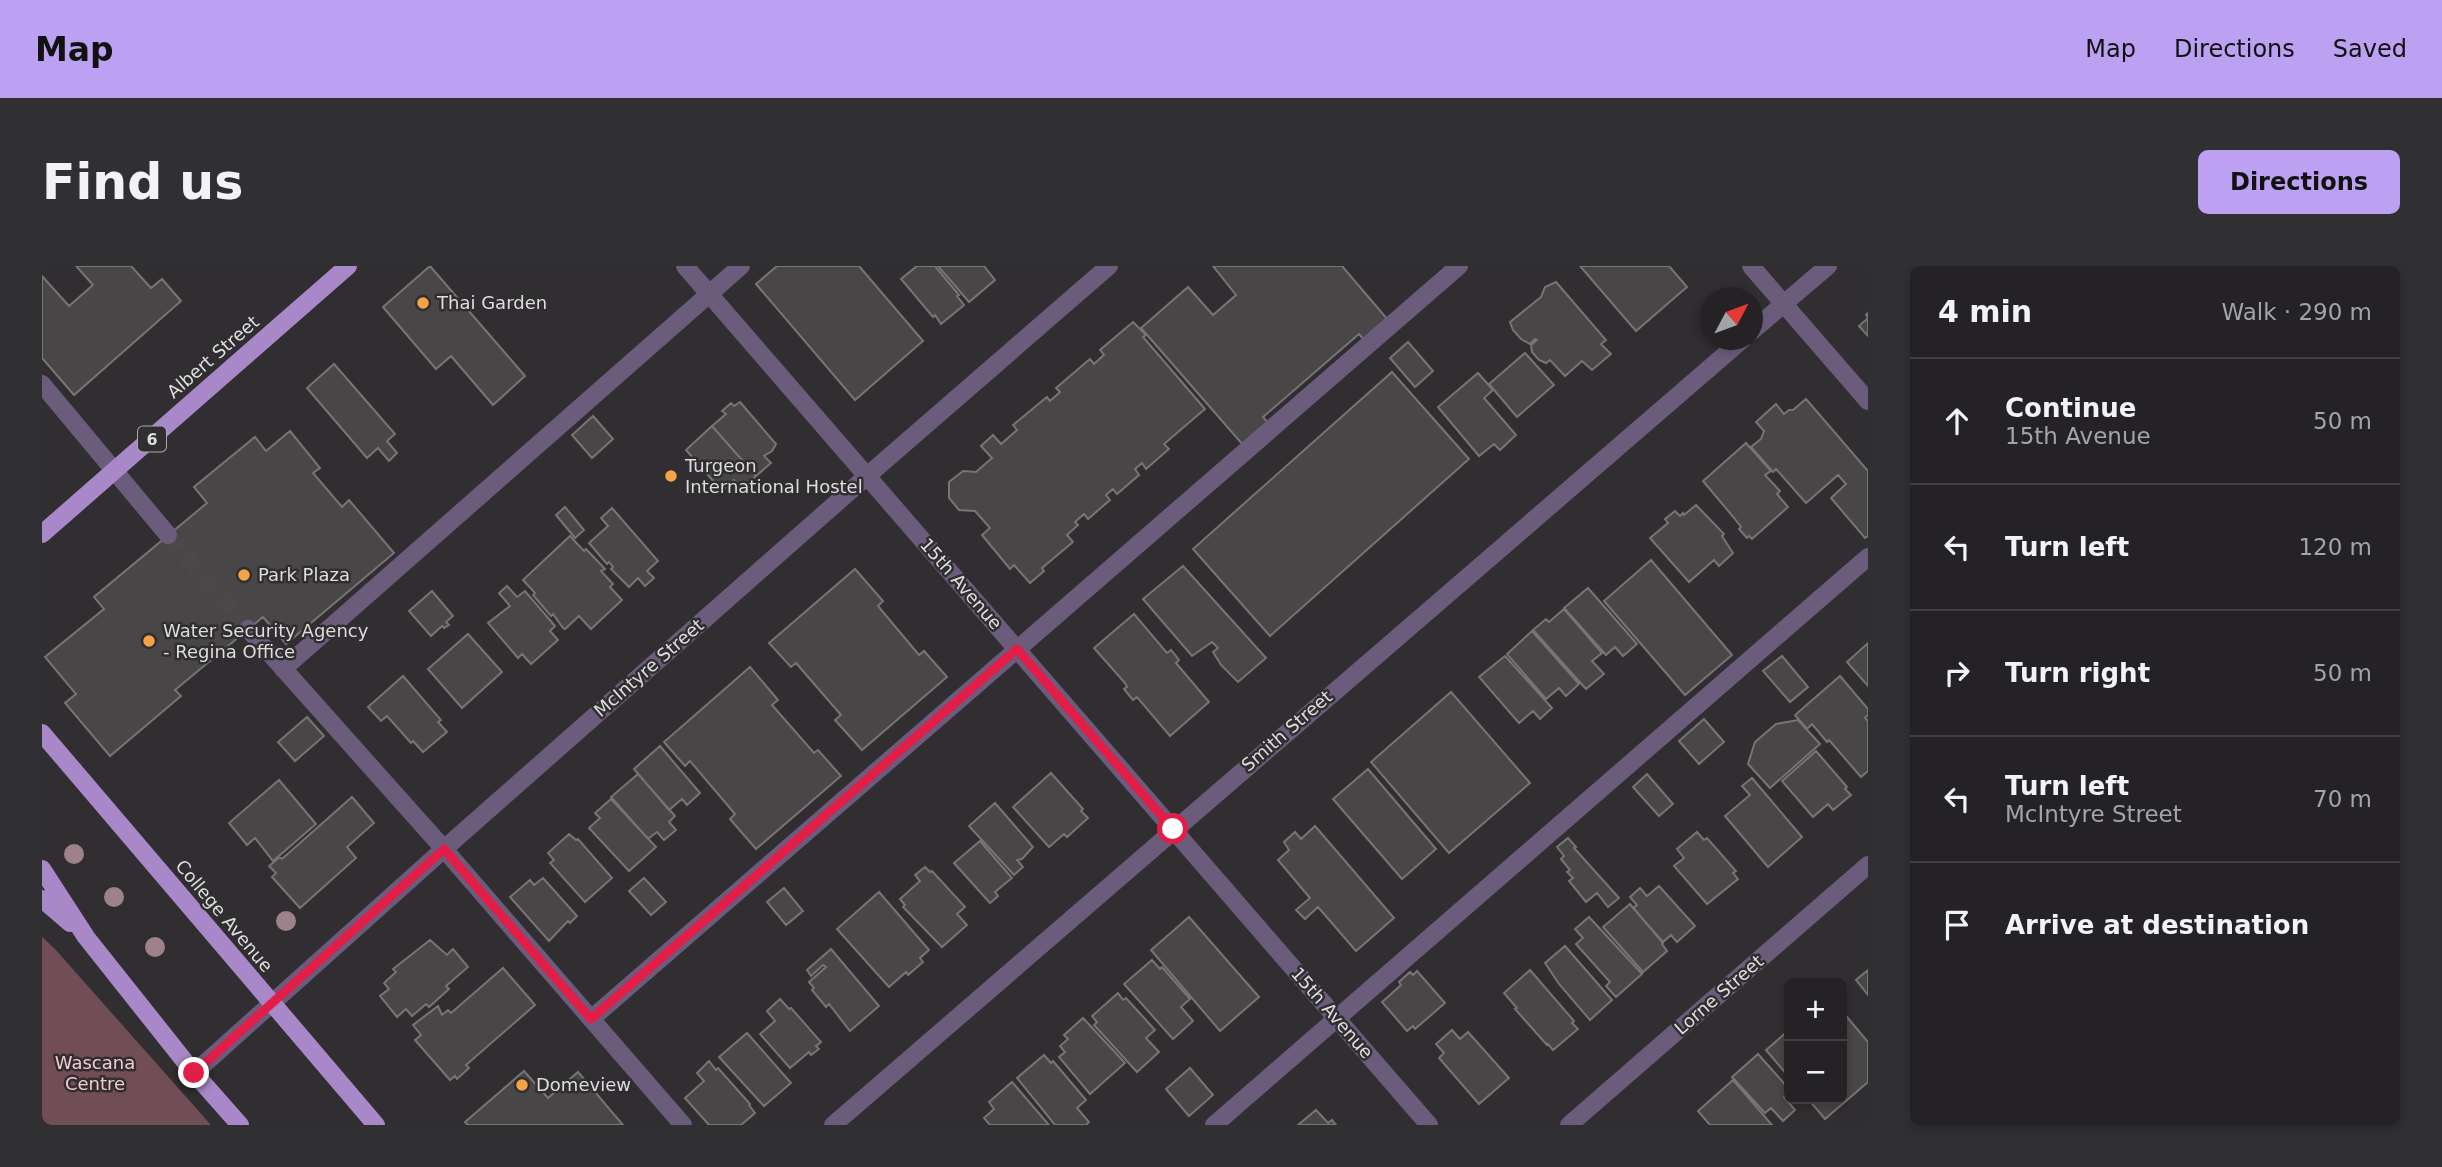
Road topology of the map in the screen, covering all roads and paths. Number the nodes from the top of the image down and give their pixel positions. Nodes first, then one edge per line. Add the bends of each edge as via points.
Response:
1 (348, 266) edge
2 (685, 266) edge
3 (741, 266) edge
4 (1108, 266) edge
5 (1459, 266) edge
6 (1751, 266) edge
7 (1828, 266) edge
8 (710, 293) junction
9 (1784, 304) junction
10 (1763, 322) edge
11 (1730, 350) edge
12 (42, 384) edge
13 (1868, 401) edge
14 (115, 471) junction
15 (867, 476) junction
16 (42, 534) edge
17 (169, 535) tunnel mouth
18 (1868, 557) edge
19 (248, 629) tunnel mouth
20 (1017, 649) junction
21 (283, 668) junction
22 (42, 733) edge
23 (1173, 829) junction
24 (444, 849) junction
25 (1868, 865) edge
26 (42, 869) edge
27 (42, 899) edge
28 (86, 937) junction
29 (272, 1004) junction
30 (1337, 1018) junction
31 (591, 1019) junction
32 (194, 1073) junction
33 (240, 1125) edge
34 (376, 1125) edge
35 (683, 1125) edge
36 (833, 1125) edge
37 (1214, 1125) edge
38 (1429, 1125) edge
39 (1570, 1125) edge

1 - 14 main road, Albert Street / 6
2 - 8 street, 15th Avenue
3 - 8 street
4 - 15 street, McIntyre Street
5 - 20 street
6 - 9 street
7 - 9 street
8 - 15 street, 15th Avenue
8 - 21 street
9 - 10 street
9 - 13 street
11 - 23 street, Smith Street
12 - 14 street
14 - 16 main road, Albert Street / 6
14 - 17 street
15 - 20 street, 15th Avenue
15 - 24 street, McIntyre Street
18 - 30 street
19 - 21 street
20 - 23 street, 15th Avenue
20 - 31 street
21 - 24 street
22 - 29 main road, College Avenue
23 - 30 street, 15th Avenue
23 - 36 street, Smith Street
24 - 29 street, McIntyre Street
24 - 31 street
25 - 39 street, Lorne Street
26 - 28 main road
27 - 28 main road
28 - 32 main road
29 - 32 street, McIntyre Street
29 - 34 main road, College Avenue
30 - 37 street
30 - 38 street, 15th Avenue
31 - 35 street
32 - 33 main road

